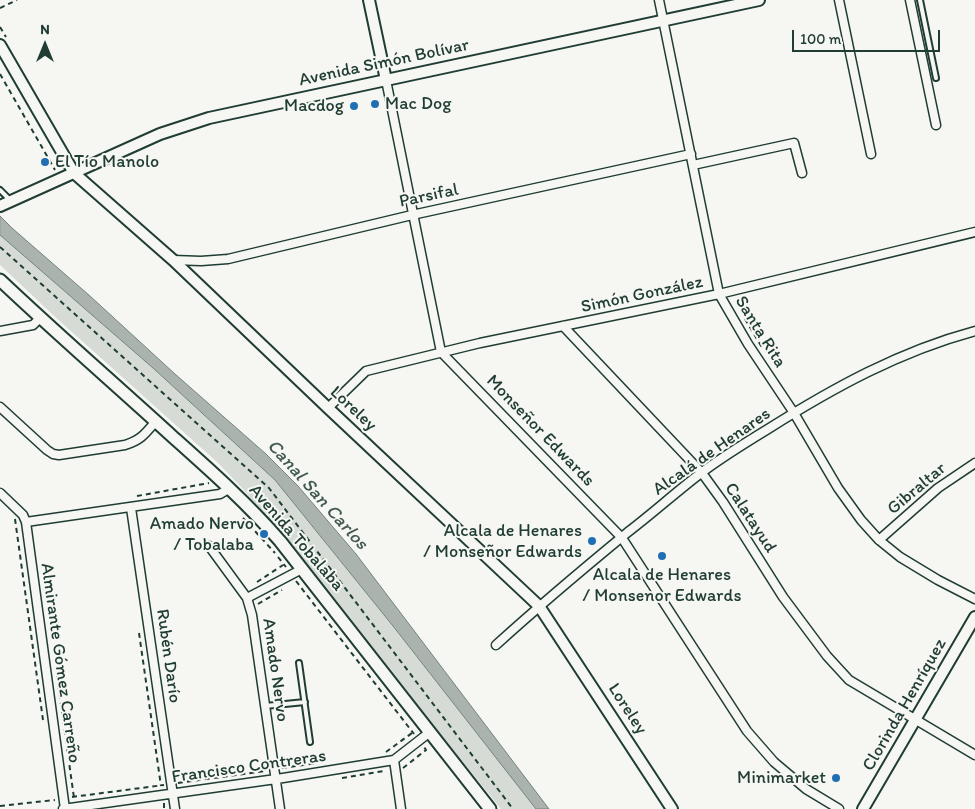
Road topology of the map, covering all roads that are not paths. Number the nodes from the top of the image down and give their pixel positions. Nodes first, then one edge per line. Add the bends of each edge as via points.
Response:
1 (369, 0) edge
2 (660, 0) edge
3 (759, 0) edge
4 (839, 0) edge
5 (910, 0) edge
6 (920, 0) edge
7 (664, 20) junction
8 (0, 45) edge
9 (936, 78) dead end
10 (386, 80) junction
11 (936, 125) dead end
12 (691, 154) junction
13 (871, 154) dead end
14 (693, 165) junction
15 (74, 173) junction
16 (802, 174) dead end
17 (0, 190) edge
18 (5, 204) edge
19 (412, 215) junction
20 (975, 232) edge
21 (173, 260) junction
22 (0, 280) edge
23 (719, 294) junction
24 (40, 318) junction
25 (563, 326) junction
26 (0, 331) edge
27 (975, 332) edge
28 (441, 352) junction
29 (0, 407) edge
30 (328, 408) junction
31 (794, 413) junction
32 (156, 421) junction
33 (975, 463) edge
34 (702, 472) junction
35 (230, 488) junction
36 (0, 493) edge
37 (131, 508) junction
38 (26, 522) junction
39 (622, 538) junction
40 (879, 540) junction
41 (209, 546) dead end
42 (302, 569) junction
43 (247, 598) junction
44 (975, 599) edge
45 (539, 606) junction
46 (975, 617) edge
47 (496, 645) dead end
48 (299, 663) dead end
49 (305, 702) junction
50 (264, 706) junction
51 (915, 719) junction
52 (430, 732) junction
53 (310, 742) dead end
54 (975, 755) edge
55 (394, 760) junction
56 (275, 780) junction
57 (172, 793) junction
58 (65, 809) edge
59 (174, 809) edge
60 (280, 809) edge
61 (401, 809) edge
62 (490, 809) edge
63 (672, 809) edge
64 (839, 809) edge
65 (863, 809) edge

1 - 10 street
2 - 7 street, Santa Rita
3 - 7 street, Avenida Simón Bolívar
4 - 13 street
5 - 11 street
6 - 9 lane
7 - 10 street, Avenida Simón Bolívar
7 - 12 street, Santa Rita
8 - 15 street, Loreley
10 - 15 street, Avenida Simón Bolívar via 209,118 160,134
10 - 19 street
12 - 14 street, Santa Rita
12 - 19 street, Parsifal
14 - 16 street via 794,143
14 - 23 street, Santa Rita
15 - 18 street, Avenida Simón Bolívar
15 - 21 street, Loreley
17 - 18 lane
19 - 21 street, Parsifal via 228,259
19 - 28 street
20 - 23 street, Simón González
21 - 30 street, Loreley
22 - 24 main road, Avenida Tobalaba
23 - 25 street, Simón González
23 - 31 street, Santa Rita
24 - 26 street via 33,325
24 - 32 main road, Avenida Tobalaba
25 - 28 street, Simón González
25 - 34 street, Calatayud
27 - 31 street, Alcalá de Henares via 883,364
28 - 30 street, Simón González via 366,371
28 - 39 street, Monseñor Edwards
29 - 32 street via 47,450 59,455 135,442
30 - 45 street, Loreley
31 - 34 street, Alcalá de Henares
31 - 40 street, Santa Rita via 843,496
32 - 35 main road, Avenida Tobalaba
33 - 40 street, Gibraltar via 938,488
34 - 39 street, Alcalá de Henares
34 - 51 street, Calatayud via 827,656 849,680
35 - 37 street via 220,494
35 - 42 main road, Avenida Tobalaba
36 - 38 street
37 - 38 street
37 - 57 street, Rubén Darío
38 - 58 street, Almirante Gómez Carreño
39 - 45 street, Alcalá de Henares
39 - 64 street, Monseñor Edwards via 747,732 774,762 806,789
40 - 44 street, Santa Rita via 919,569
41 - 43 street
42 - 43 street, Amado Nervo
42 - 52 main road, Avenida Tobalaba
43 - 50 street, Amado Nervo
45 - 47 street, Alcalá de Henares
45 - 63 street, Loreley
46 - 51 street, Clorinda Henríquez
48 - 49 lane
49 - 50 lane
49 - 53 lane
50 - 56 street, Amado Nervo
51 - 54 street, Calatayud
51 - 65 street, Clorinda Henríquez
52 - 55 street, Francisco Contreras
52 - 62 main road, Avenida Tobalaba
55 - 56 street, Francisco Contreras
55 - 61 street
56 - 57 street, Francisco Contreras
56 - 60 street, Amado Nervo
57 - 58 street, Francisco Contreras
57 - 59 street, Rubén Darío

